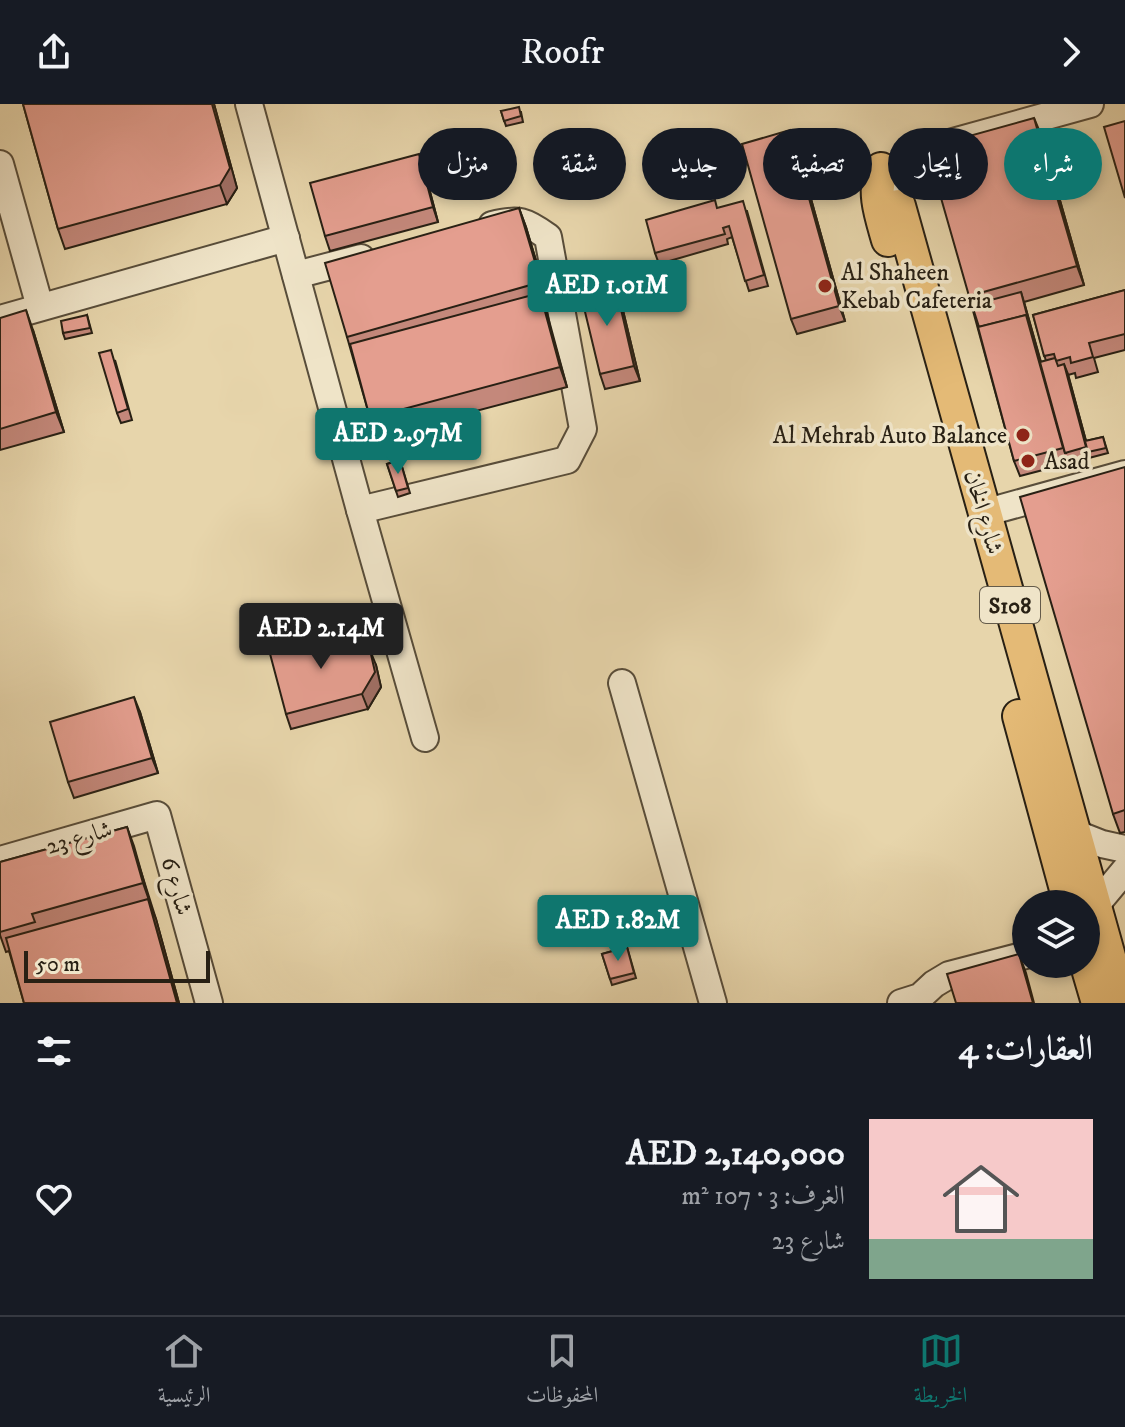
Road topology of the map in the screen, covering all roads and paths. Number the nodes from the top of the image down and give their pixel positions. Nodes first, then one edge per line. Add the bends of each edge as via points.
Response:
1 (249, 104) edge
2 (1042, 104) edge
3 (1090, 104) edge
4 (0, 164) edge
5 (881, 169) joint
6 (899, 206) joint
7 (474, 229) edge
8 (286, 238) junction
9 (385, 252) edge
10 (296, 275) junction
11 (40, 307) junction
12 (0, 319) edge
13 (1125, 474) edge
14 (360, 510) junction
15 (984, 513) junction
16 (622, 683) dead end
17 (425, 738) dead end
18 (157, 815) joint
19 (1074, 833) junction
20 (1125, 849) edge
21 (0, 860) edge
22 (1125, 870) edge
23 (1079, 890) edge
24 (1081, 890) edge
25 (1100, 891) edge
26 (1100, 948) edge
27 (1012, 959) edge
28 (1091, 978) edge
29 (209, 1003) edge
30 (713, 1003) edge
31 (901, 1003) edge
32 (1098, 1003) edge
33 (1122, 1003) edge

1 - 8 street
2 - 5 street via 907,144
3 - 6 street via 924,150 902,174
4 - 11 street
5 - 23 main road, شارع الخان / S108 via 878,205
6 - 15 main road, شارع الخان / S108
7 - 14 street via 528,222 548,237 583,429 567,460
8 - 10 street
8 - 11 street
9 - 10 street
10 - 14 street
11 - 12 street
13 - 15 street
14 - 17 street
15 - 19 main road, شارع الخان / S108
16 - 30 street
18 - 21 street, شارع 23
18 - 29 street, شارع 6
19 - 20 street
19 - 24 main road, شارع الخان / S108
22 - 25 street
26 - 33 main road, شارع الخان / S108
27 - 31 street via 949,975 920,997
28 - 32 main road

